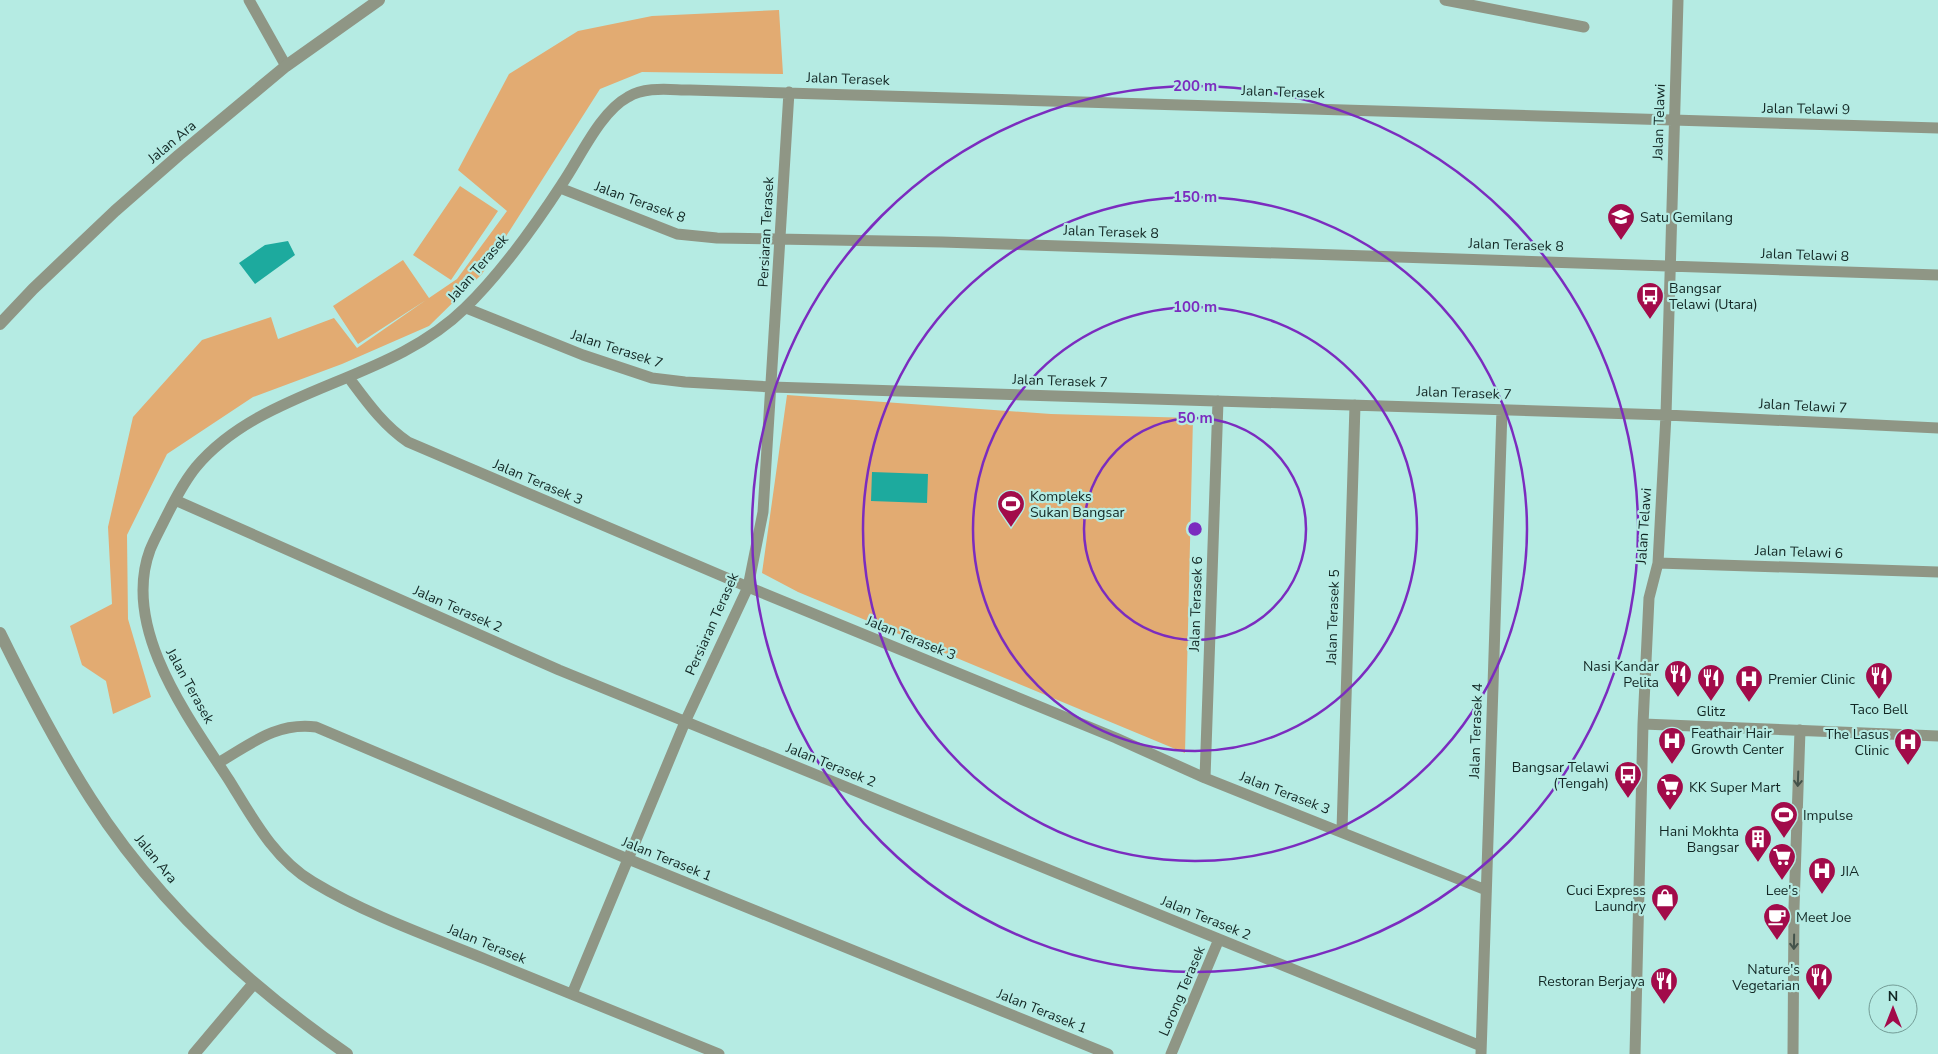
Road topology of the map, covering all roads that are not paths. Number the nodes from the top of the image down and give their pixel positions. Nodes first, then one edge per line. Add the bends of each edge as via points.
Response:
1 (248, 0) edge
2 (379, 0) edge
3 (1445, 0) edge
4 (1678, 0) edge
5 (1584, 27) dead end
6 (286, 66) junction
7 (789, 92) junction
8 (1674, 121) junction
9 (1938, 128) edge
10 (560, 188) junction
11 (780, 239) junction
12 (1670, 266) junction
13 (1938, 275) edge
14 (466, 308) junction
15 (0, 324) edge
16 (349, 378) junction
17 (771, 387) junction
18 (1218, 401) junction
19 (1355, 405) junction
20 (1502, 410) junction
21 (1666, 415) junction
22 (1938, 428) edge
23 (175, 500) junction
24 (1658, 563) junction
25 (1938, 572) edge
26 (748, 587) junction
27 (0, 633) edge
28 (685, 722) junction
29 (1643, 724) junction
30 (1800, 730) junction
31 (1938, 736) edge
32 (218, 763) junction
33 (1205, 778) junction
34 (1342, 830) junction
35 (628, 859) junction
36 (1486, 890) junction
37 (1219, 939) junction
38 (254, 983) junction
39 (572, 994) junction
40 (1481, 1050) edge
41 (194, 1054) edge
42 (348, 1054) edge
43 (719, 1054) edge
44 (1108, 1054) edge
45 (1172, 1054) edge
46 (1635, 1054) edge
47 (1793, 1054) edge

1 - 6 street
2 - 6 street, Jalan Ara
3 - 5 street
4 - 8 street, Jalan Telawi
6 - 15 street, Jalan Ara via 115,211
7 - 8 street, Jalan Terasek
7 - 10 street, Jalan Terasek via 648,90 628,96 607,115
7 - 11 street, Persiaran Terasek
8 - 9 street, Jalan Telawi 9
8 - 12 street, Jalan Telawi
10 - 11 street, Jalan Terasek 8 via 676,234
10 - 14 street, Jalan Terasek via 516,249
11 - 12 street, Jalan Terasek 8
11 - 17 street, Persiaran Terasek
12 - 13 street, Jalan Telawi 8
12 - 21 street, Jalan Telawi
14 - 16 street, Jalan Terasek via 434,335
14 - 17 street, Jalan Terasek 7 via 583,356 652,378
16 - 23 street, Jalan Terasek via 250,421 225,439 196,468
16 - 26 street, Jalan Terasek 3 via 381,420 408,442
17 - 18 street, Jalan Terasek 7
17 - 26 street, Persiaran Terasek via 764,512
18 - 19 street, Jalan Terasek 7
18 - 33 street, Jalan Terasek 6
19 - 20 street, Jalan Terasek 7
19 - 34 street, Jalan Terasek 5
20 - 21 street, Jalan Terasek 7
20 - 36 street, Jalan Terasek 4
21 - 22 street, Jalan Telawi 7
21 - 24 street, Jalan Telawi
23 - 28 street, Jalan Terasek 2 via 559,670
23 - 32 street, Jalan Terasek via 149,552 144,581 150,644 163,673
24 - 25 street, Jalan Telawi 6
24 - 29 street, Jalan Telawi via 1650,598
26 - 28 street, Persiaran Terasek
26 - 33 street, Jalan Terasek 3 via 1116,738
27 - 38 street, Jalan Ara via 42,716 92,801 138,864 203,936
28 - 35 street, Persiaran Terasek
28 - 37 street, Jalan Terasek 2
29 - 30 street
29 - 46 street, Jalan Telawi
30 - 31 street
30 -> 47 street
32 - 35 street, Jalan Terasek 1 via 279,728 316,727
32 - 39 street, Jalan Terasek via 283,859 310,881 428,936
33 - 34 street, Jalan Terasek 3
34 - 36 street, Jalan Terasek 3
35 - 39 street, Persiaran Terasek
35 - 44 street, Jalan Terasek 1
36 - 40 street, Jalan Terasek 4
37 - 40 street, Jalan Terasek 2
37 - 45 street, Lorong Terasek
38 - 41 street
38 - 42 street, Jalan Ara
39 - 43 street, Jalan Terasek

